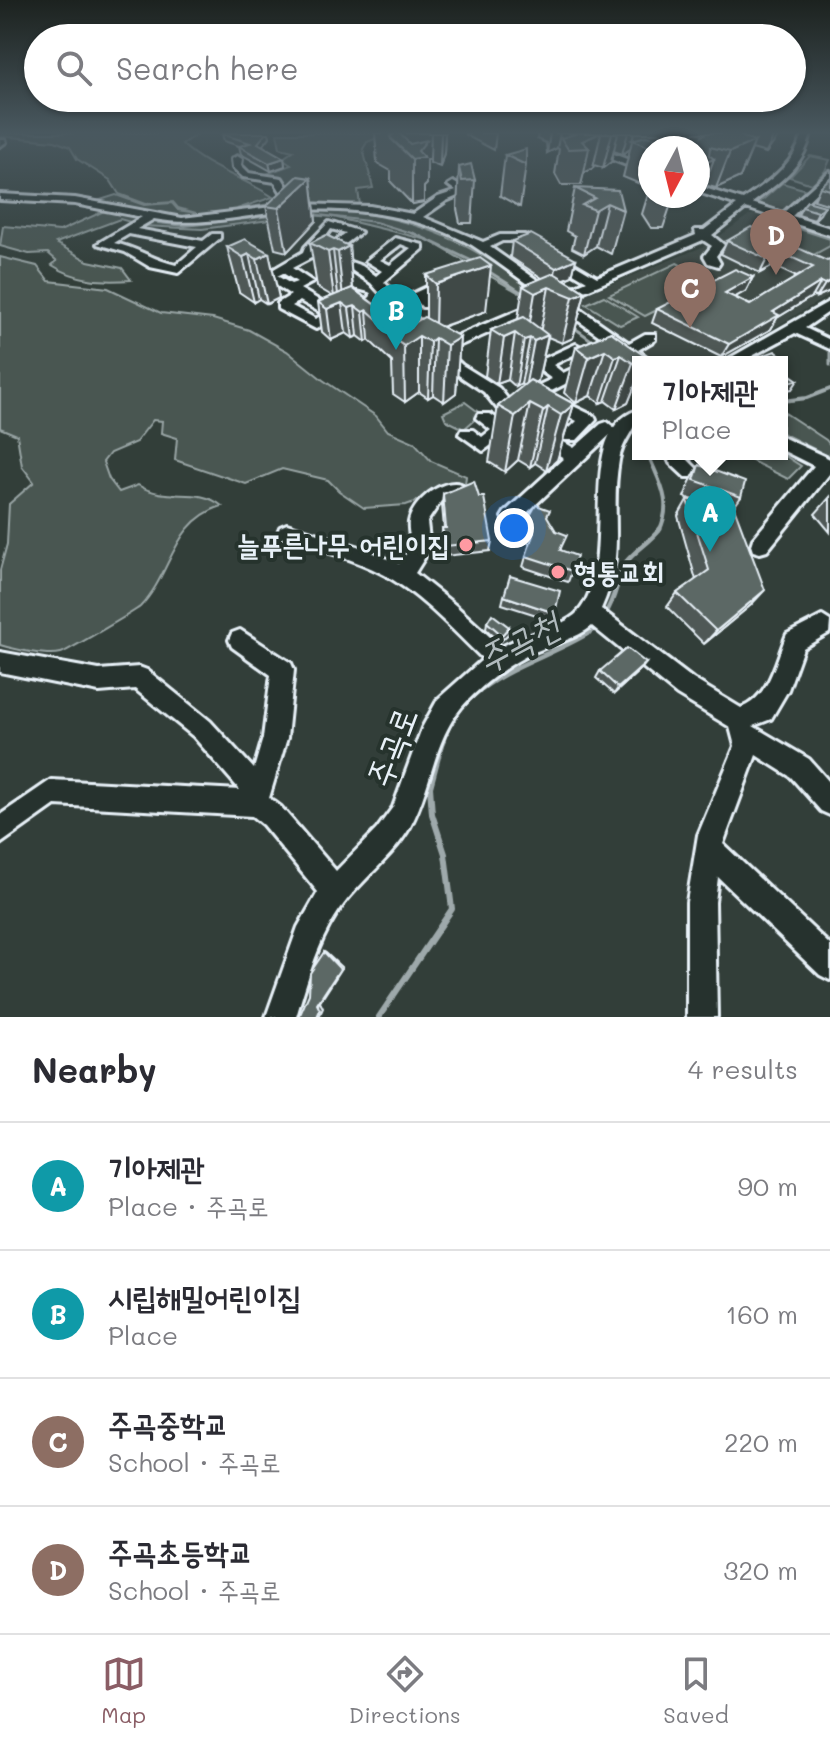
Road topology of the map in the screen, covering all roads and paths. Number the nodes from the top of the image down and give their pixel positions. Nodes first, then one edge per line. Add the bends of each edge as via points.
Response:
1 (278, 180) edge
2 (767, 180) edge
3 (785, 180) edge
4 (825, 180) edge
5 (453, 185) dead end
6 (804, 185) dead end
7 (816, 189) junction
8 (830, 192) edge
9 (710, 193) edge
10 (0, 197) edge
11 (800, 202) junction
12 (742, 203) junction
13 (295, 207) junction
14 (815, 207) edge
15 (153, 215) junction
16 (785, 217) junction
17 (415, 218) junction
18 (127, 230) junction
19 (830, 232) edge
20 (702, 234) junction
21 (216, 236) dead end
22 (205, 245) junction
23 (481, 247) junction
24 (714, 263) dead end
25 (391, 270) dead end
26 (457, 278) edge
27 (594, 280) junction
28 (380, 283) junction
29 (295, 292) junction
30 (455, 293) edge
31 (555, 299) junction
32 (427, 304) junction
33 (830, 305) edge
34 (408, 312) junction
35 (332, 314) junction
36 (795, 328) junction
37 (650, 337) dead end
38 (826, 343) edge
39 (439, 349) junction
40 (628, 350) junction
41 (637, 356) edge
42 (741, 356) edge
43 (562, 379) junction
44 (484, 418) dead end
45 (508, 418) junction
46 (632, 421) edge
47 (607, 428) dead end
48 (467, 434) dead end
49 (788, 446) edge
50 (574, 456) junction
51 (680, 460) edge
52 (827, 466) edge
53 (691, 472) dead end
54 (455, 489) edge
55 (511, 517) dead end
56 (287, 532) dead end
57 (760, 545) dead end
58 (402, 576) junction
59 (590, 612) junction
60 (822, 626) dead end
61 (240, 640) dead end
62 (499, 660) junction
63 (0, 662) edge
64 (742, 727) junction
65 (257, 798) junction
66 (830, 802) edge
67 (0, 831) edge
68 (709, 849) junction
69 (336, 892) junction
70 (830, 965) edge
71 (281, 1017) edge
72 (702, 1017) edge

1 - 13 street
2 - 12 street
3 - 12 street
4 - 7 street
5 - 17 street via 464,191
6 - 7 street
7 - 8 street
7 - 11 street
9 - 12 street
10 - 15 street via 75,201
11 - 14 street
11 - 16 street
12 - 16 street
12 - 20 street
13 - 15 street via 203,220
13 - 17 street via 370,209
15 - 18 street
16 - 19 street
17 - 23 street
18 - 22 street
18 - 22 street via 103,244 178,269
20 - 24 street via 718,245 710,256
20 - 27 street
21 - 22 street
23 - 27 street via 521,237
23 - 31 street
25 - 28 street
26 - 32 street via 418,294
27 - 31 street via 556,293
28 - 29 street via 316,255 268,276
28 - 34 street
28 - 35 street
29 - 35 street
29 - 35 street via 283,306 316,325
30 - 32 street
31 - 39 street
31 - 40 street
32 - 34 street
33 - 36 street
34 - 39 street
36 - 38 street
36 - 42 street
37 - 40 street
39 - 45 street via 454,366 487,386
40 - 41 street
43 - 43 street via 601,366 576,348 542,365
43 - 45 street
44 - 45 street
45 - 48 street via 483,445
45 - 50 street
46 - 59 street via 617,436 611,456 608,557
47 - 50 street
49 - 52 street
50 - 55 street
51 - 53 street
52 - 57 street via 793,519
54 - 58 street via 435,496 418,521 421,549
56 - 58 street via 348,551
58 - 62 street
59 - 62 street, 주곡로 via 580,624
59 - 64 street
60 - 64 street via 795,641 763,711
61 - 65 street via 283,670 275,738
62 - 69 street, 주곡로 via 439,713 417,786 400,819 374,856
63 - 65 street via 99,681 139,678 202,729
64 - 66 street via 800,768
64 - 68 street via 747,746
65 - 67 street via 51,792
65 - 69 street
68 - 70 street
68 - 72 street via 701,902
69 - 71 street, 주곡로 via 308,935

